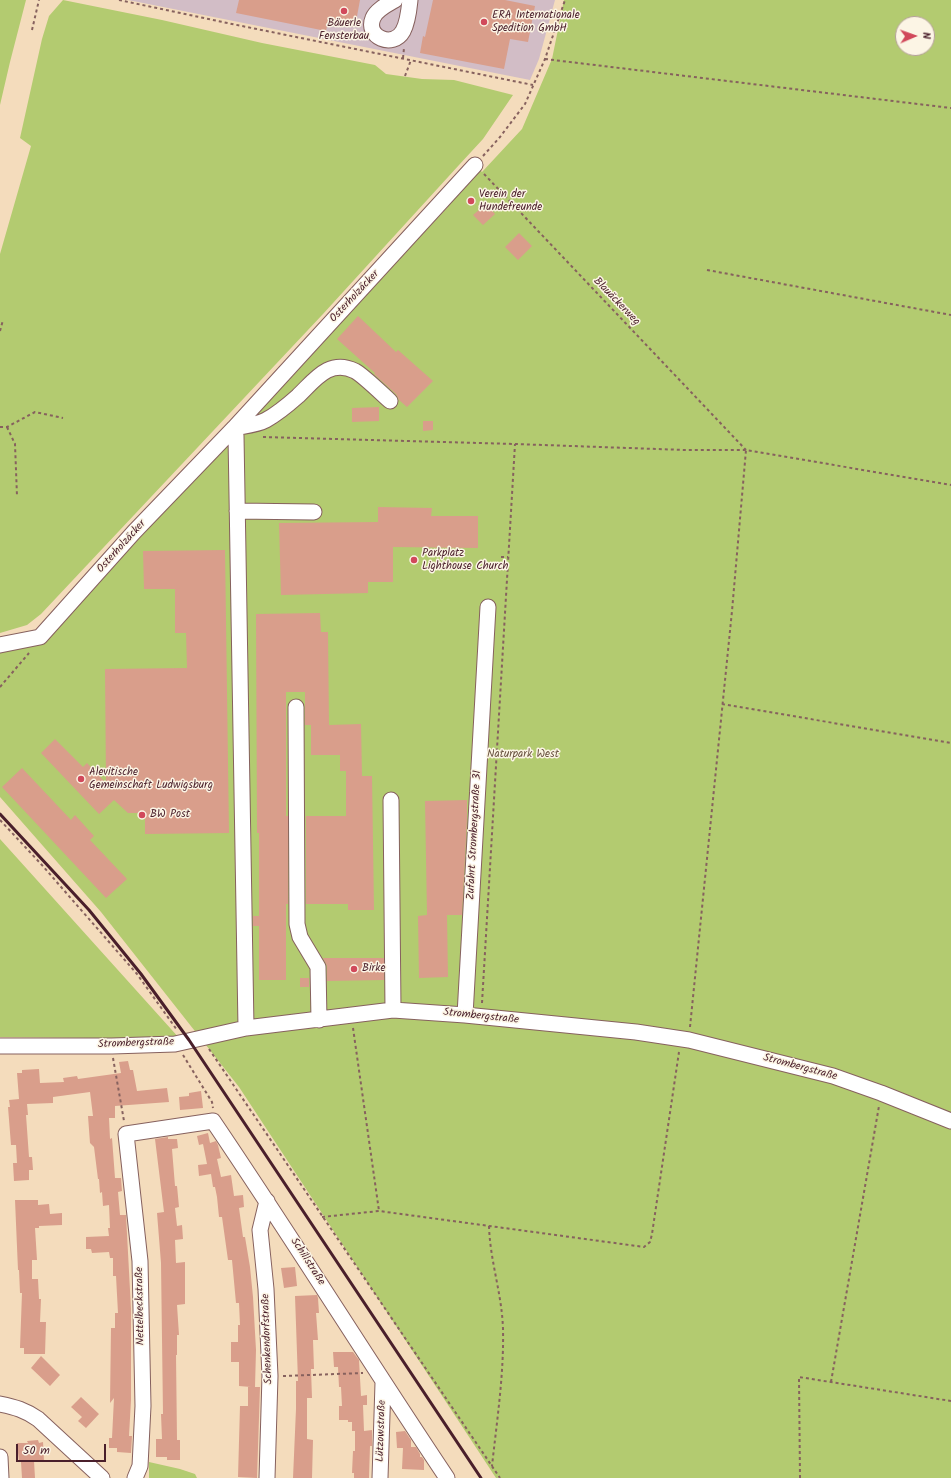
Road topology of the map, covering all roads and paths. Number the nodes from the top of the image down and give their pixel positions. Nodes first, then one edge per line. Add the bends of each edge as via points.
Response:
1 (39, 0) edge
2 (119, 0) edge
3 (395, 0) edge
4 (410, 0) edge
5 (565, 0) edge
6 (32, 30) dead end
7 (545, 59) junction
8 (411, 60) junction
9 (405, 76) dead end
10 (534, 85) junction
11 (951, 108) edge
12 (475, 165) junction
13 (707, 270) dead end
14 (951, 315) edge
15 (3, 320) dead end
16 (0, 331) edge
17 (390, 401) dead end
18 (63, 418) dead end
19 (0, 427) edge
20 (7, 427) junction
21 (234, 428) junction
22 (260, 436) dead end
23 (514, 444) junction
24 (746, 450) junction
25 (951, 485) edge
26 (17, 496) dead end
27 (237, 511) junction
28 (314, 512) dead end
29 (500, 557) dead end
30 (508, 557) junction
31 (488, 607) dead end
32 (40, 638) junction
33 (0, 646) edge
34 (0, 687) edge
35 (722, 704) junction
36 (296, 707) dead end
37 (951, 743) edge
38 (391, 800) dead end
39 (0, 820) edge
40 (393, 1010) junction
41 (465, 1014) junction
42 (352, 1016) junction
43 (482, 1016) junction
44 (319, 1020) junction
45 (246, 1028) junction
46 (202, 1038) junction
47 (686, 1039) junction
48 (180, 1043) junction
49 (0, 1046) edge
50 (112, 1046) junction
51 (881, 1093) junction
52 (213, 1121) junction
53 (951, 1121) edge
54 (126, 1134) junction
55 (267, 1201) junction
56 (379, 1211) junction
57 (322, 1217) junction
58 (489, 1226) junction
59 (270, 1376) junction
60 (380, 1378) junction
61 (831, 1382) junction
62 (951, 1401) edge
63 (0, 1404) edge
64 (0, 1457) edge
65 (492, 1466) junction
66 (1, 1478) edge
67 (102, 1478) edge
68 (135, 1478) edge
69 (267, 1478) edge
70 (380, 1478) edge
71 (448, 1478) edge
72 (500, 1478) edge
73 (800, 1478) edge

1 - 6 path
2 - 8 path
3 - 4 street via 373,17 373,31 377,37 391,40 403,32
5 - 7 path
7 - 10 path
7 - 11 path
8 - 9 path
8 - 10 path
10 - 12 path via 525,104 500,138
12 - 21 street, Osterholzäcker
12 - 24 path, Blauäckerweg
13 - 14 path
15 - 16 path
17 - 21 street via 355,371 343,368 330,369 318,375 297,397 266,420
18 - 20 path via 36,412
19 - 20 path
20 - 26 path via 15,444
21 - 27 street
21 - 32 street, Osterholzäcker via 134,532
22 - 23 path
23 - 24 path
23 - 30 path
24 - 25 path
24 - 35 path
27 - 28 street
27 - 45 street
29 - 30 path
30 - 43 path
31 - 41 street, Zufahrt Strombergstraße 31
32 - 33 street
32 - 34 path
35 - 37 path
35 - 47 path
36 - 44 street via 297,924 300,937 318,967
38 - 40 street
39 - 48 path via 42,864 137,974
40 - 41 street, Strombergstraße
40 - 42 street, Strombergstraße
41 - 43 street, Strombergstraße
42 - 44 street, Strombergstraße
42 - 56 path
43 - 47 street, Strombergstraße
44 - 45 street, Strombergstraße
45 - 46 street, Strombergstraße
46 - 48 street, Strombergstraße
46 - 57 path
47 - 51 street, Strombergstraße via 826,1074
47 - 58 path via 650,1242 644,1248
48 - 50 street, Strombergstraße
48 - 52 path via 212,1102
49 - 50 street, Strombergstraße
50 - 54 path
51 - 53 street, Strombergstraße
51 - 61 path
52 - 54 street
52 - 55 street, Schillstraße
54 - 68 street, Nettelbeckstraße via 140,1261 143,1406 140,1466
55 - 59 street, Schenkendorfstraße via 260,1230
55 - 60 street, Schillstraße
56 - 57 path
56 - 58 path
57 - 65 path
58 - 65 path via 503,1328 501,1385
59 - 60 path
59 - 69 street, Schenkendorfstraße
60 - 70 street, Lützowstraße
60 - 71 street, Schillstraße
61 - 62 path
61 - 73 path via 799,1377
63 - 67 street via 28,1412 38,1419
64 - 66 street
65 - 72 path

